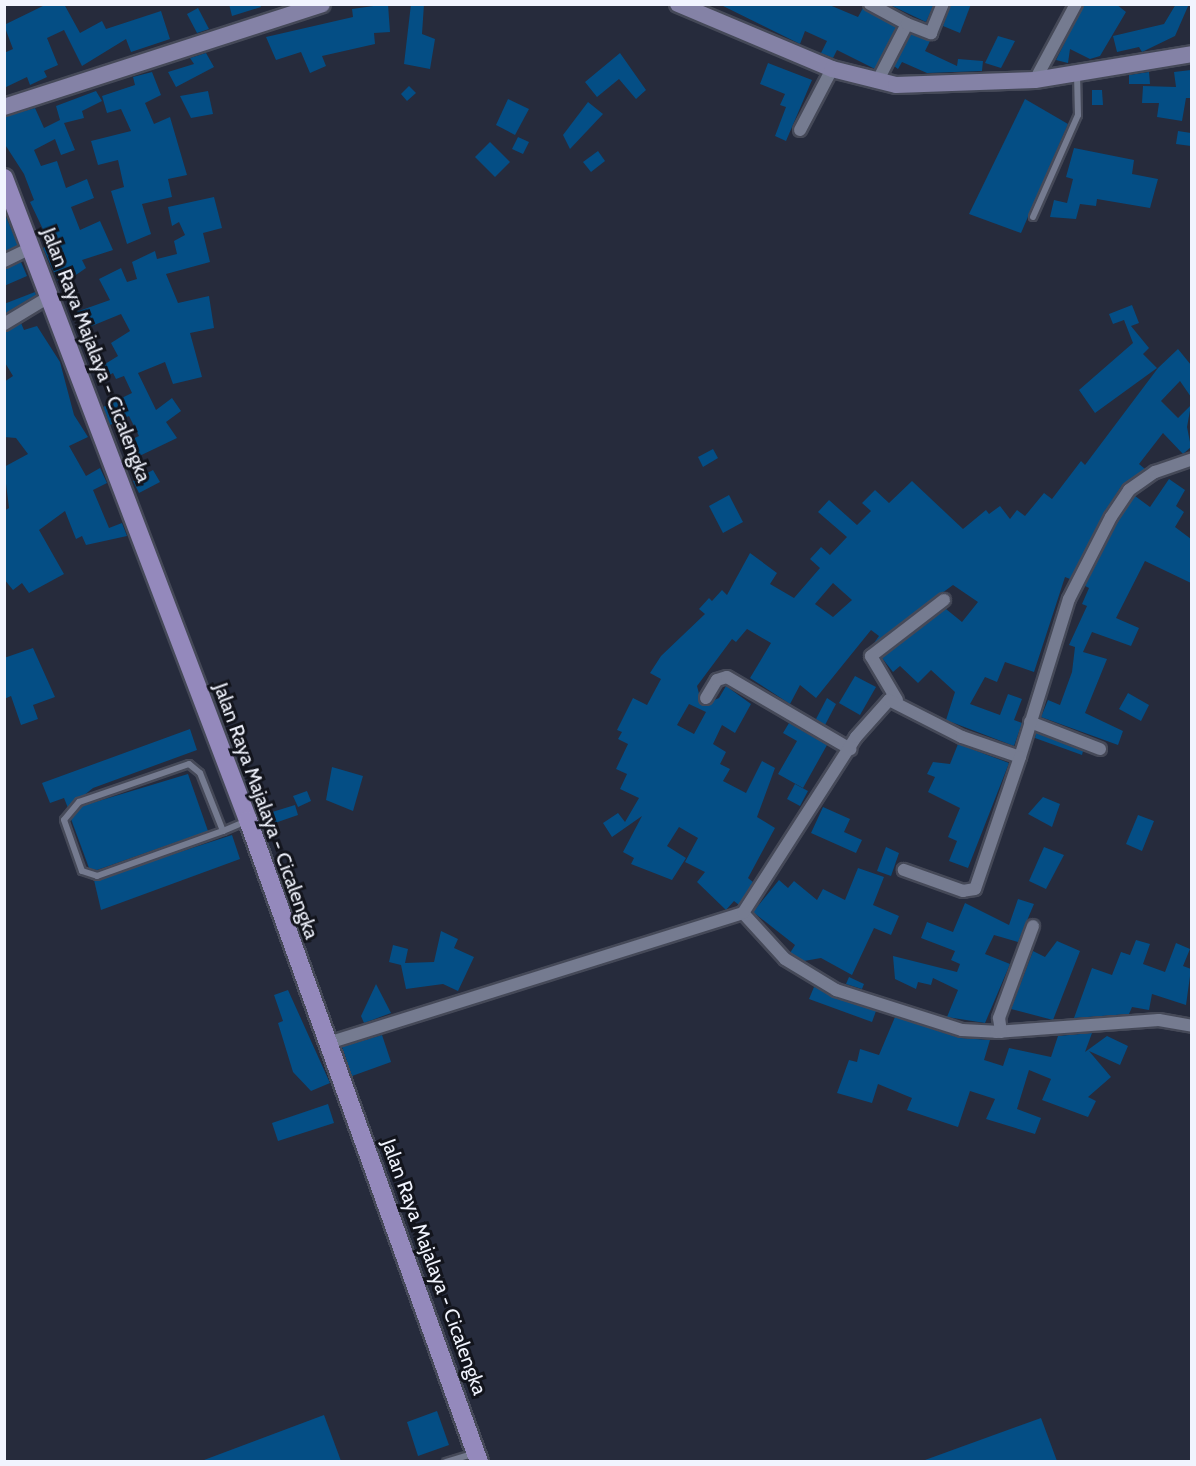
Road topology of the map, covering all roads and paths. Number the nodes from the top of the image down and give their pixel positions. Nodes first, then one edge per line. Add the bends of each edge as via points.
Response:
1 (322, 4) edge
2 (678, 4) edge
3 (870, 4) edge
4 (943, 4) edge
5 (1071, 6) edge
6 (907, 24) junction
7 (1191, 54) edge
8 (832, 69) junction
9 (1077, 75) junction
10 (1035, 80) junction
11 (877, 82) junction
12 (4, 107) edge
13 (801, 130) dead end
14 (4, 178) edge
15 (1033, 217) dead end
16 (31, 248) junction
17 (4, 261) edge
18 (49, 297) junction
19 (4, 324) edge
20 (1191, 459) edge
21 (944, 600) dead end
22 (706, 698) dead end
23 (897, 700) junction
24 (1030, 722) junction
25 (850, 748) junction
26 (1100, 750) dead end
27 (1020, 757) junction
28 (248, 820) junction
29 (223, 831) junction
30 (904, 870) dead end
31 (743, 913) junction
32 (1033, 926) dead end
33 (1191, 1024) edge
34 (1001, 1032) junction
35 (328, 1043) junction
36 (477, 1457) edge
37 (447, 1461) edge

1 - 12 street
2 - 8 street
3 - 6 street
4 - 6 street via 931,33
5 - 10 street
6 - 11 street
7 - 9 street
8 - 11 street
8 - 13 street
9 - 10 street
9 - 15 lane via 1078,115
10 - 11 street
14 - 16 main road, Jalan Raya Majalaya - Cicalengka
16 - 17 street
16 - 18 main road, Jalan Raya Majalaya - Cicalengka
18 - 19 street
18 - 28 main road, Jalan Raya Majalaya - Cicalengka
20 - 24 street via 1155,472 1130,490 1115,509 1069,599
21 - 23 street via 872,654
22 - 25 street via 717,680 727,677
23 - 25 street via 877,709
23 - 27 street via 953,733
24 - 26 street
24 - 27 street
25 - 31 street
27 - 30 street via 975,889 963,891
28 - 29 lane
28 - 35 main road, Jalan Raya Majalaya - Cicalengka
29 - 29 lane via 91,875 82,871 64,820 79,802 189,764 200,773
31 - 34 street via 785,959 836,990 954,1028
31 - 35 street
32 - 34 street via 999,1018
33 - 34 street via 1159,1020
35 - 36 main road, Jalan Raya Majalaya - Cicalengka
36 - 37 lane

